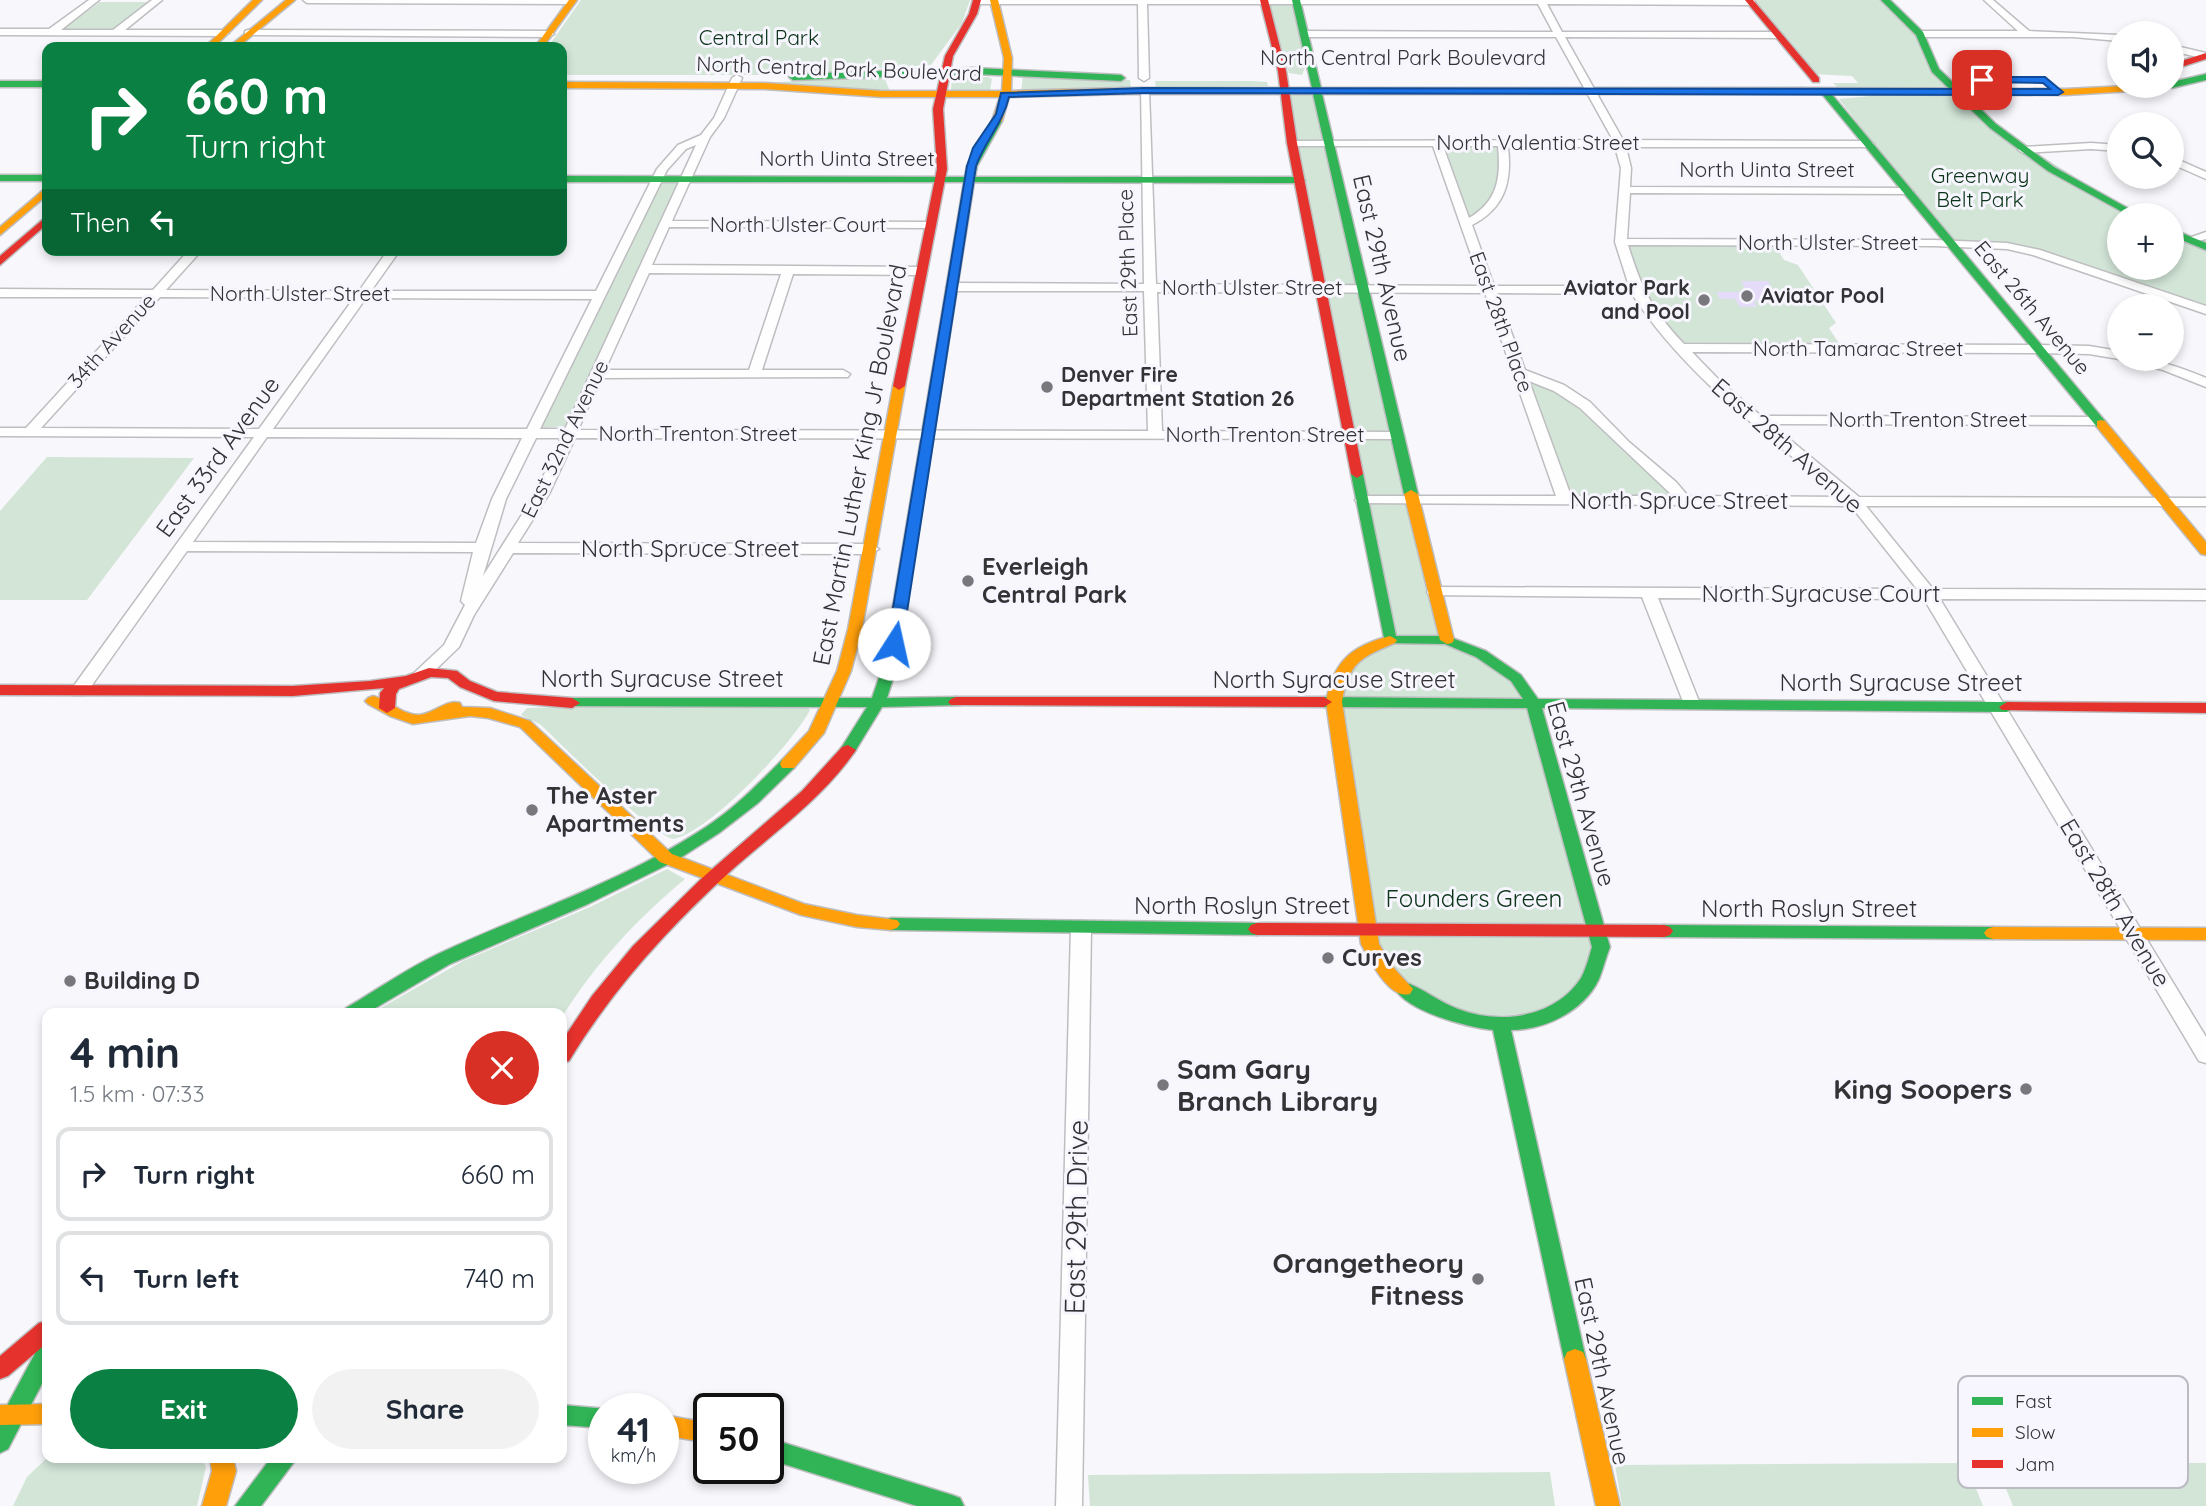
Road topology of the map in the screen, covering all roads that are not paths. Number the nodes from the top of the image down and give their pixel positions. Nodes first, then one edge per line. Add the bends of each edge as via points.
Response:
1 (95, 0) edge
2 (158, 0) edge
3 (258, 0) edge
4 (291, 0) edge
5 (307, 0) edge
6 (573, 0) edge
7 (977, 0) edge
8 (994, 0) edge
9 (1885, 0) edge
10 (1988, 0) edge
11 (1142, 1) edge
12 (1264, 1) edge
13 (1296, 1) edge
14 (1540, 1) edge
15 (1750, 1) edge
16 (0, 33) edge
17 (50, 33) junction
18 (115, 33) junction
19 (248, 33) junction
20 (1305, 34) junction
21 (1559, 34) junction
22 (1920, 34) junction
23 (2027, 34) junction
24 (1778, 35) junction
25 (2107, 37) edge
26 (229, 40) edge
27 (544, 41) edge
28 (2184, 51) edge
29 (2206, 56) edge
30 (2184, 63) edge
31 (945, 71) junction
32 (1007, 71) junction
33 (0, 76) edge
34 (42, 76) edge
35 (2107, 77) edge
36 (567, 78) edge
37 (2206, 78) edge
38 (2045, 80) junction
39 (735, 82) junction
40 (2184, 83) edge
41 (0, 84) edge
42 (42, 84) edge
43 (1144, 84) junction
44 (567, 85) edge
45 (1284, 85) junction
46 (1315, 85) junction
47 (1587, 85) junction
48 (1832, 86) junction
49 (1942, 86) junction
50 (2107, 89) edge
51 (2058, 92) junction
52 (941, 94) junction
53 (1005, 94) junction
54 (705, 136) junction
55 (1292, 143) junction
56 (1329, 143) junction
57 (1437, 143) junction
58 (1503, 143) junction
59 (1620, 144) junction
60 (1869, 144) junction
61 (2107, 147) edge
62 (2023, 150) junction
63 (2184, 166) edge
64 (2206, 176) edge
65 (0, 178) edge
66 (42, 178) edge
67 (567, 179) edge
68 (657, 179) junction
69 (686, 179) junction
70 (940, 180) junction
71 (969, 180) junction
72 (1146, 180) junction
73 (1300, 180) junction
74 (1626, 190) junction
75 (1908, 191) junction
76 (42, 194) edge
77 (2112, 203) edge
78 (42, 224) edge
79 (665, 224) junction
80 (1466, 224) junction
81 (930, 225) junction
82 (0, 232) edge
83 (2206, 236) edge
84 (2184, 238) edge
85 (2189, 240) junction
86 (1621, 242) junction
87 (1951, 243) junction
88 (2206, 247) edge
89 (190, 256) edge
90 (390, 256) edge
91 (0, 262) edge
92 (644, 269) junction
93 (788, 270) junction
94 (921, 271) junction
95 (952, 287) junction
96 (1150, 288) junction
97 (1320, 289) junction
98 (1363, 289) junction
99 (1490, 290) junction
100 (1636, 290) junction
101 (0, 293) edge
102 (156, 293) junction
103 (363, 294) junction
104 (600, 295) junction
105 (2206, 310) edge
106 (1678, 348) junction
107 (2039, 349) junction
108 (2107, 353) edge
109 (2178, 371) edge
110 (1520, 373) junction
111 (598, 374) junction
112 (754, 374) junction
113 (843, 374) dead end
114 (2206, 383) edge
115 (1759, 420) junction
116 (2098, 421) junction
117 (0, 432) edge
118 (29, 433) junction
119 (264, 433) junction
120 (530, 434) junction
121 (569, 434) junction
122 (892, 435) junction
123 (928, 435) junction
124 (1155, 435) junction
125 (1349, 436) junction
126 (1397, 436) junction
127 (1362, 500) junction
128 (1412, 500) junction
129 (1565, 500) junction
130 (1684, 501) junction
131 (1855, 501) junction
132 (2165, 502) junction
133 (2206, 502) edge
134 (182, 547) junction
135 (482, 548) junction
136 (509, 548) junction
137 (871, 549) junction
138 (2206, 551) edge
139 (1435, 593) junction
140 (1648, 593) junction
141 (1929, 594) junction
142 (2206, 595) edge
143 (466, 615) junction
144 (1390, 640) junction
145 (1447, 640) junction
146 (451, 647) junction
147 (422, 673) junction
148 (458, 679) junction
149 (404, 680) junction
150 (0, 690) edge
151 (79, 691) junction
152 (293, 691) junction
153 (831, 702) junction
154 (878, 702) junction
155 (1334, 702) junction
156 (1533, 703) junction
157 (1692, 704) junction
158 (1997, 707) junction
159 (387, 708) junction
160 (2206, 708) edge
161 (442, 714) junction
162 (666, 858) junction
163 (713, 877) junction
164 (1081, 928) junction
165 (1366, 929) junction
166 (1597, 930) junction
167 (2133, 934) junction
168 (2206, 934) edge
169 (361, 1008) edge
170 (1502, 1025) junction
171 (567, 1048) edge
172 (2206, 1055) edge
173 (42, 1334) edge
174 (42, 1361) edge
175 (0, 1369) edge
176 (42, 1414) edge
177 (7, 1415) edge
178 (567, 1415) edge
179 (588, 1417) edge
180 (0, 1441) edge
181 (784, 1453) edge
182 (222, 1463) edge
183 (281, 1463) edge
184 (214, 1506) edge
185 (247, 1506) edge
186 (952, 1506) edge
187 (1069, 1506) edge
188 (1608, 1506) edge

1 - 17 street
2 - 18 street
3 - 26 street
4 - 19 street
5 - 6 street
6 - 27 street
7 - 8 street
7 - 31 street, East Martin Luther King Jr Boulevard
8 - 11 street
8 - 32 street via 994,18 1007,48
9 - 22 street
10 - 23 street
11 - 12 street
11 - 43 street, East 29th Place
12 - 13 street
12 - 45 street
13 - 14 street
13 - 20 street, East 29th Avenue
14 - 15 street
14 - 21 street, East 28th Avenue
15 - 24 street, East 26th Avenue
16 - 17 street
17 - 18 street
18 - 26 street
19 - 26 street
19 - 27 street
20 - 21 street
20 - 46 street, East 29th Avenue
21 - 24 street
21 - 47 street, East 28th Avenue
22 - 23 street
22 - 49 street
23 - 25 street
24 - 48 street, East 26th Avenue
28 - 29 street
29 - 30 street
31 - 32 street, North Central Park Boulevard
31 - 39 street, North Central Park Boulevard
31 - 52 street, East Martin Luther King Jr Boulevard
32 - 43 street, North Central Park Boulevard
32 - 53 street
33 - 34 street
35 - 38 street, North Central Park Boulevard
36 - 39 street, North Central Park Boulevard
37 - 40 street
38 - 49 street, North Central Park Boulevard
38 - 51 street
39 - 44 street, North Central Park Boulevard
39 - 52 street, North Central Park Boulevard via 849,93
39 - 54 street, East 32nd Avenue
41 - 42 street
43 - 45 street, North Central Park Boulevard
43 - 53 street, North Central Park Boulevard
43 - 72 street, East 29th Place
45 - 46 street, North Central Park Boulevard
45 - 55 street
46 - 47 street, North Central Park Boulevard
46 - 56 street, East 29th Avenue
47 - 48 street, North Central Park Boulevard
47 - 59 street, East 28th Avenue
48 - 49 street, North Central Park Boulevard
48 - 60 street, East 26th Avenue
49 - 51 street, North Central Park Boulevard
49 - 62 street
50 - 51 street, North Central Park Boulevard
52 - 53 street, North Central Park Boulevard
52 - 70 street, East Martin Luther King Jr Boulevard via 937,116 943,160
53 - 71 street via 1000,114 975,154
54 - 68 street, East 32nd Avenue via 670,157
54 - 69 street, East 32nd Avenue
55 - 56 street, North Valentia Street
55 - 73 street
56 - 57 street, North Valentia Street
56 - 98 street, East 29th Avenue
57 - 58 street, North Valentia Street
57 - 80 street, East 28th Place
58 - 59 street, North Valentia Street
58 - 80 street via 1505,173 1498,198 1491,210
59 - 60 street, North Valentia Street
59 - 74 street, East 28th Avenue
60 - 75 street, East 26th Avenue
61 - 62 street
62 - 77 street
63 - 64 street
65 - 66 street
67 - 68 street, North Uinta Street
68 - 69 street, North Uinta Street
68 - 104 street, East 32nd Avenue
69 - 70 street, North Uinta Street
69 - 79 street, East 32nd Avenue
70 - 71 street, North Uinta Street
70 - 81 street, East Martin Luther King Jr Boulevard
71 - 72 street, North Uinta Street
71 - 95 street
72 - 73 street, North Uinta Street
72 - 96 street, East 29th Place
73 - 97 street
74 - 75 street, North Uinta Street
74 - 86 street, East 28th Avenue
75 - 87 street, East 26th Avenue
76 - 82 street
78 - 91 street
79 - 81 street, North Ulster Court
79 - 92 street, East 32nd Avenue
80 - 99 street, East 28th Place
81 - 94 street, East Martin Luther King Jr Boulevard
83 - 85 street
84 - 85 street
85 - 88 street
86 - 87 street, North Ulster Street
86 - 100 street, East 28th Avenue
87 - 105 street, North Ulster Street via 2036,252
87 - 107 street, East 26th Avenue
89 - 102 street, 34th Avenue
90 - 103 street, East 33rd Avenue
92 - 93 street
92 - 111 street, East 32nd Avenue
93 - 94 street
93 - 112 street
94 - 122 street, East Martin Luther King Jr Boulevard
95 - 96 street, North Ulster Street
95 - 123 street
96 - 97 street, North Ulster Street
96 - 124 street, East 29th Place
97 - 98 street, North Ulster Street
97 - 125 street
98 - 99 street, North Ulster Street
98 - 126 street, East 29th Avenue
99 - 100 street, North Ulster Street
99 - 110 street, East 28th Place
100 - 106 street, East 28th Avenue
101 - 102 street, North Ulster Street
102 - 103 street, North Ulster Street
102 - 118 street, 34th Avenue
103 - 104 street, North Ulster Street
103 - 119 street, East 33rd Avenue
104 - 120 street, East 32nd Avenue
106 - 107 street, North Tamarac Street
106 - 115 street, East 28th Avenue
107 - 108 street, North Tamarac Street
107 - 116 street, East 26th Avenue
109 - 114 street
110 - 129 street, East 28th Place
110 - 130 street via 1559,388 1585,405
111 - 112 street
111 - 121 street, East 32nd Avenue
112 - 113 street
115 - 116 street, North Trenton Street
115 - 131 street, East 28th Avenue
116 - 132 street, East 26th Avenue
117 - 118 street, North Trenton Street
118 - 119 street, North Trenton Street
119 - 120 street, North Trenton Street
119 - 134 street, East 33rd Avenue
120 - 121 street, North Trenton Street
120 - 135 street, East 32nd Avenue
121 - 122 street, North Trenton Street
121 - 136 street, East 32nd Avenue via 542,494
122 - 123 street, North Trenton Street
122 - 137 street, East Martin Luther King Jr Boulevard
123 - 124 street, North Trenton Street
123 - 154 street via 897,629
124 - 125 street, North Trenton Street
125 - 126 street, North Trenton Street
125 - 127 street
126 - 128 street, East 29th Avenue
127 - 128 street, North Spruce Street
127 - 144 street
128 - 129 street, North Spruce Street
128 - 139 street, East 29th Avenue
129 - 130 street, North Spruce Street
130 - 131 street, North Spruce Street
131 - 132 street, North Spruce Street
131 - 141 street, East 28th Avenue
132 - 133 street, North Spruce Street
132 - 138 street, East 26th Avenue
134 - 135 street
134 - 151 street, East 33rd Avenue
135 - 143 street, East 32nd Avenue
136 - 137 street, North Spruce Street
136 - 143 street, East 32nd Avenue
137 - 153 street, East Martin Luther King Jr Boulevard via 849,653
139 - 140 street, North Syracuse Court
139 - 145 street, East 29th Avenue
140 - 141 street, North Syracuse Court
140 - 157 street
141 - 142 street, North Syracuse Court
141 - 158 street, East 28th Avenue
143 - 146 street, East 32nd Avenue
144 - 145 street
144 - 155 street via 1354,655 1336,675
145 - 156 street, East 29th Avenue via 1481,654 1516,678
146 - 147 street, East 32nd Avenue
146 - 148 street, East 32nd Avenue
147 - 148 street, North Syracuse Street
147 - 149 street
148 - 153 street, North Syracuse Street via 494,696 531,702
148 - 161 street via 466,692
149 - 152 street
149 - 159 street via 388,693
150 - 151 street
151 - 152 street
152 - 159 street via 362,699
153 - 154 street, North Syracuse Street
153 - 162 street, East Martin Luther King Jr Boulevard via 805,748 772,783 726,821
154 - 155 street, North Syracuse Street
154 - 163 street via 825,777
155 - 156 street, North Syracuse Street
155 - 165 street
156 - 157 street, North Syracuse Street
156 - 166 street, East 29th Avenue
157 - 158 street, North Syracuse Street
158 - 160 street, North Syracuse Street
158 - 167 street, East 28th Avenue
159 - 161 street via 402,718
161 - 162 street via 490,713 525,724
162 - 163 street, North Roslyn Street
162 - 169 street, East Martin Luther King Jr Boulevard via 586,899 442,960
163 - 164 street, North Roslyn Street via 801,909 857,921
163 - 171 street via 606,986
164 - 165 street, North Roslyn Street
164 - 187 street, East 29th Drive
165 - 166 street, North Roslyn Street
165 - 170 street via 1380,965 1398,985 1426,1003 1466,1019
166 - 167 street, North Roslyn Street
166 - 170 street, East 29th Avenue via 1601,951 1583,992 1562,1010 1534,1021
167 - 168 street, North Roslyn Street
167 - 172 street, East 28th Avenue
170 - 188 street, East 29th Avenue
173 - 175 street
174 - 177 street
176 - 177 street
177 - 180 street
178 - 179 street
181 - 186 street
182 - 184 street
183 - 185 street

